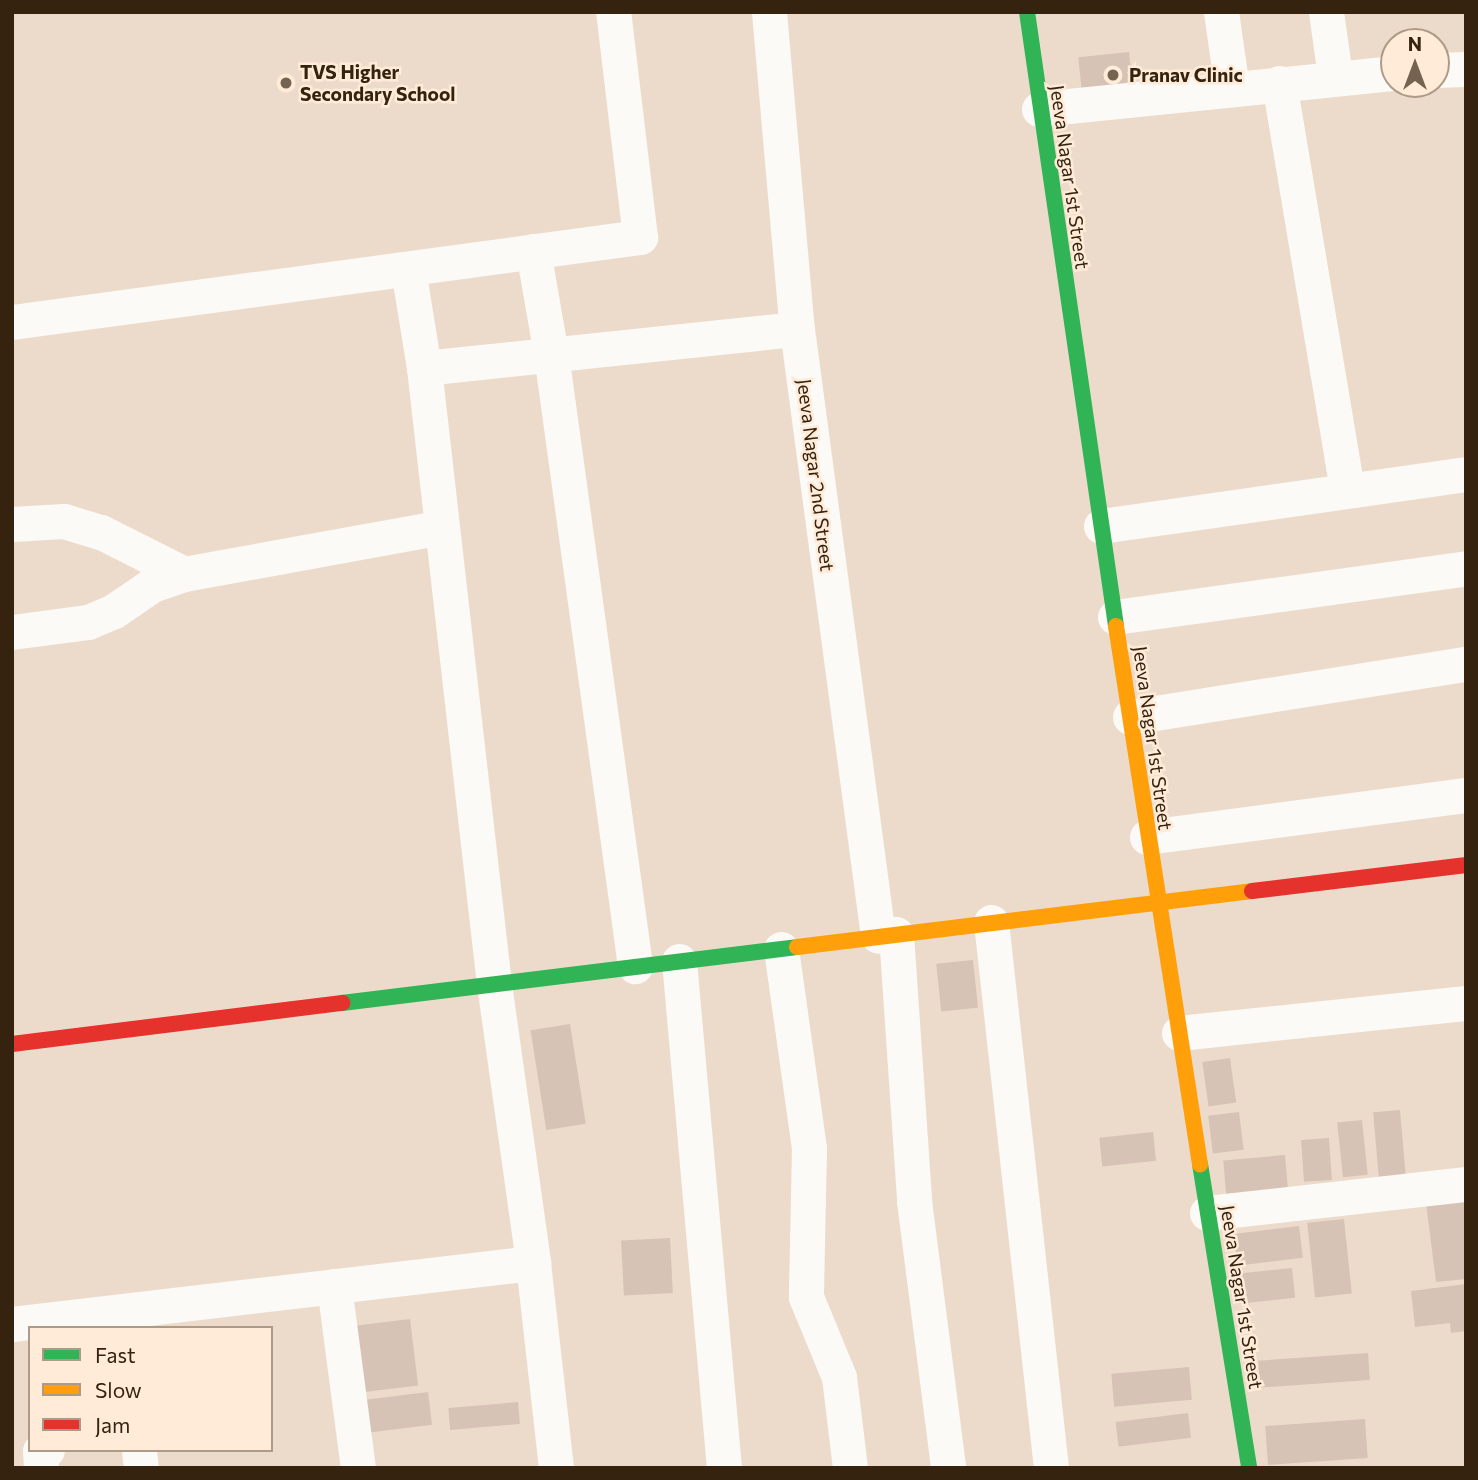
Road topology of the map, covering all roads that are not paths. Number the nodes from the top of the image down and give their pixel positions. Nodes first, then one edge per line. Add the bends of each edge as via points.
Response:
1 (613, 12) edge
2 (769, 12) edge
3 (1027, 12) edge
4 (1222, 12) edge
5 (1326, 12) edge
6 (1380, 74) edge
7 (1335, 76) junction
8 (1279, 83) junction
9 (1232, 88) junction
10 (1039, 109) junction
11 (533, 251) junction
12 (408, 269) junction
13 (12, 322) edge
14 (797, 328) junction
15 (551, 354) junction
16 (424, 368) junction
17 (1466, 474) edge
18 (1347, 490) junction
19 (12, 524) edge
20 (1101, 526) junction
21 (442, 527) junction
22 (1466, 568) edge
23 (184, 574) junction
24 (1115, 617) junction
25 (12, 632) edge
26 (1466, 664) edge
27 (1130, 717) junction
28 (1466, 795) edge
29 (1147, 837) junction
30 (1466, 865) edge
31 (1157, 902) junction
32 (991, 922) junction
33 (887, 935) junction
34 (781, 949) junction
35 (679, 961) junction
36 (635, 966) junction
37 (494, 984) junction
38 (1466, 1003) edge
39 (1179, 1033) junction
40 (12, 1044) edge
41 (1466, 1184) edge
42 (1207, 1213) junction
43 (533, 1263) junction
44 (334, 1286) junction
45 (123, 1320) edge
46 (12, 1324) edge
47 (358, 1468) edge
48 (556, 1468) edge
49 (724, 1468) edge
50 (850, 1468) edge
51 (948, 1468) edge
52 (1051, 1468) edge
53 (1249, 1468) edge

1 - 11 street via 640,237
2 - 14 street, Jeeva Nagar 2nd Street
3 - 10 street, Jeeva Nagar 1st Street
4 - 9 street
5 - 7 street
6 - 7 street
7 - 8 street
8 - 9 street
8 - 18 street
9 - 10 street
10 - 20 street, Jeeva Nagar 1st Street
11 - 12 street
11 - 15 street
12 - 13 street
12 - 16 street
14 - 15 street
14 - 33 street, Jeeva Nagar 2nd Street
15 - 16 street
15 - 36 street
16 - 21 street
17 - 18 street
18 - 20 street
19 - 23 street via 64,521 101,532
20 - 24 street, Jeeva Nagar 1st Street
21 - 23 street
21 - 37 street
22 - 24 street
23 - 25 street via 152,585 88,622
24 - 27 street, Jeeva Nagar 1st Street
26 - 27 street
27 - 29 street, Jeeva Nagar 1st Street
28 - 29 street
29 - 31 street, Jeeva Nagar 1st Street
30 - 31 street
31 - 32 street
31 - 39 street, Jeeva Nagar 1st Street
32 - 33 street
32 - 52 street
33 - 34 street
33 - 51 street, Jeeva Nagar 2nd Street
34 - 35 street
34 - 50 street via 809,1148 806,1297 839,1377
35 - 36 street
35 - 49 street
36 - 37 street
37 - 40 street
37 - 43 street
38 - 39 street
39 - 42 street, Jeeva Nagar 1st Street
41 - 42 street
42 - 53 street, Jeeva Nagar 1st Street
43 - 44 street
43 - 48 street
44 - 45 street
44 - 47 street
45 - 46 street

